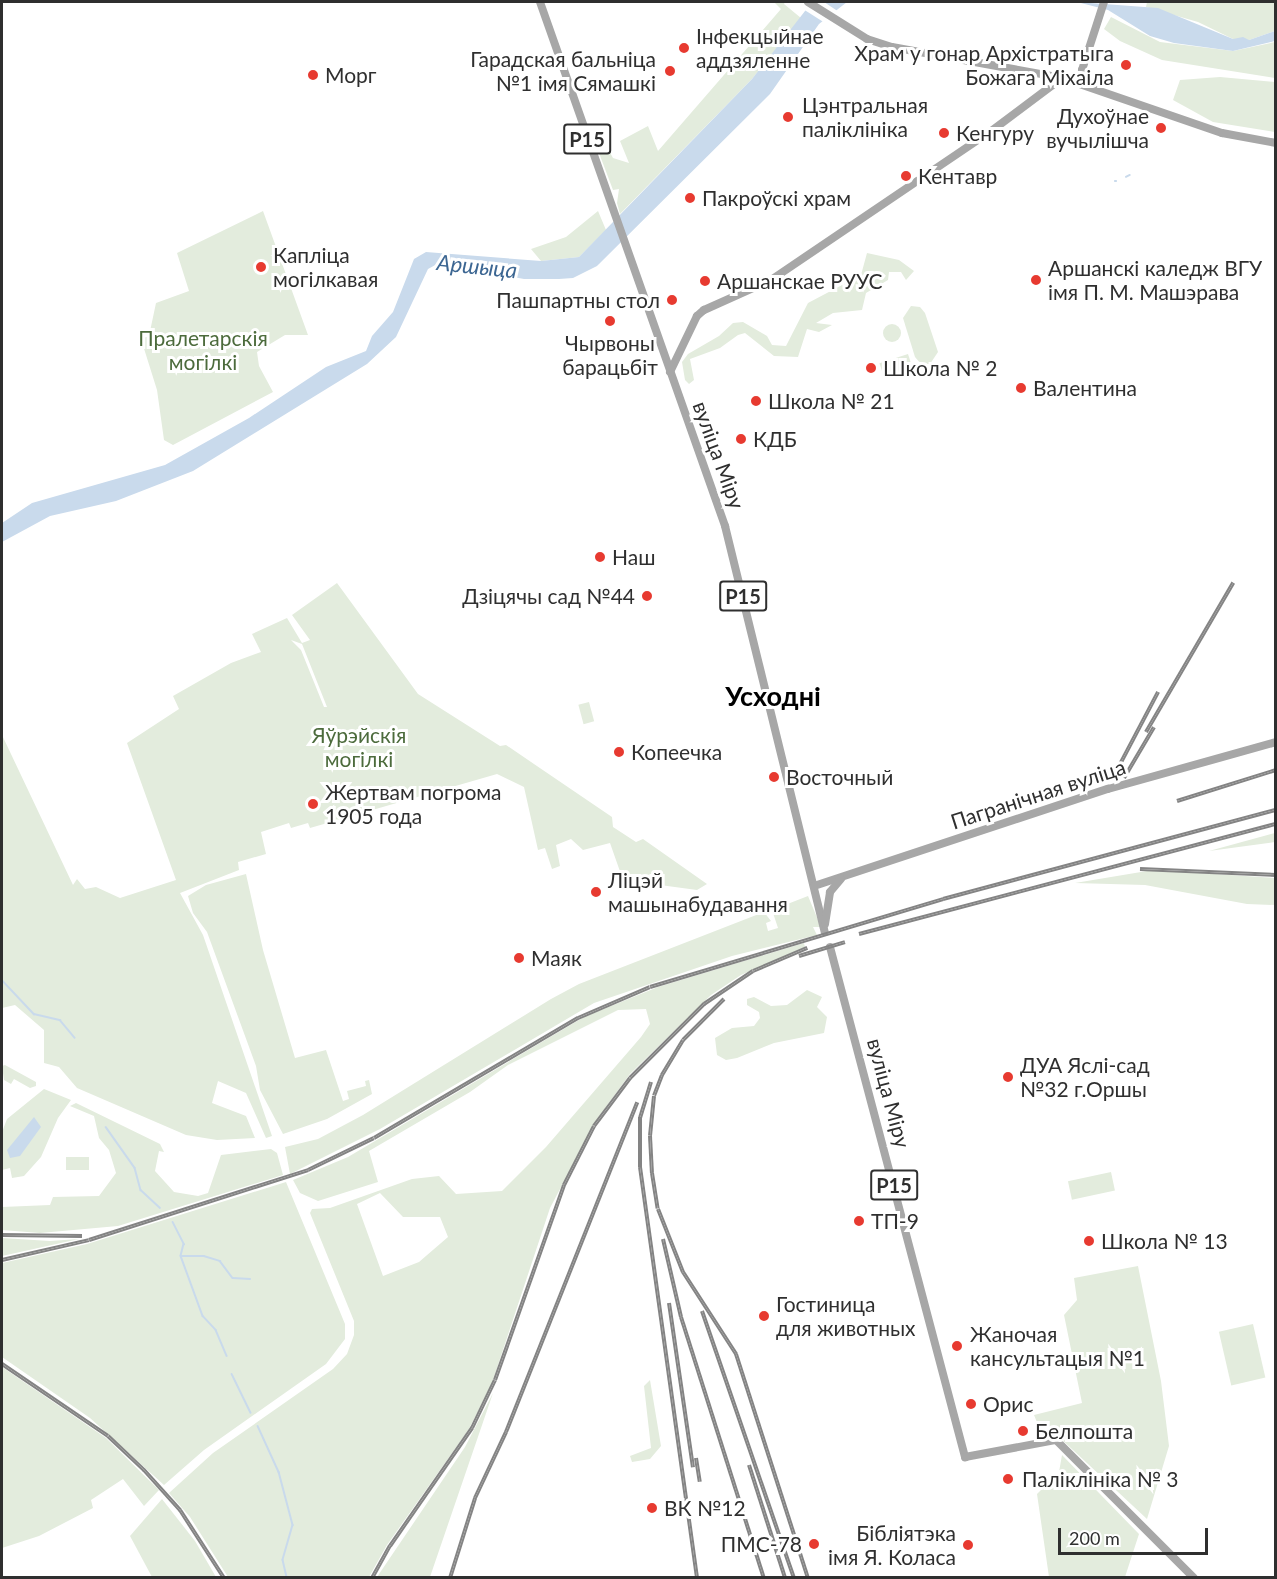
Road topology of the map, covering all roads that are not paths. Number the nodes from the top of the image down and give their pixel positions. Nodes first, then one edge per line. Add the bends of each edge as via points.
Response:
1 (540, 2) edge
2 (808, 2) edge
3 (1104, 2) edge
4 (1062, 78) junction
5 (1082, 84) junction
6 (1275, 143) edge
7 (670, 372) junction
8 (1275, 742) edge
9 (845, 876) junction
10 (814, 886) junction
11 (827, 936) junction
12 (1194, 1578) edge

1 - 7 main road, вуліца Міру / Р15
2 - 4 main road via 867,39 892,47
3 - 5 main road
4 - 5 main road
4 - 7 main road via 771,280 697,316
5 - 6 main road via 1222,133
7 - 10 main road, вуліца Міру / Р15 via 725,526
8 - 9 main road, Пагранічная вуліца via 1108,789
9 - 10 main road, Пагранічная вуліца
9 - 11 main road via 830,892
10 - 11 main road, вуліца Міру / Р15
11 - 12 main road, вуліца Міру / Р15 via 965,1457 1056,1440

